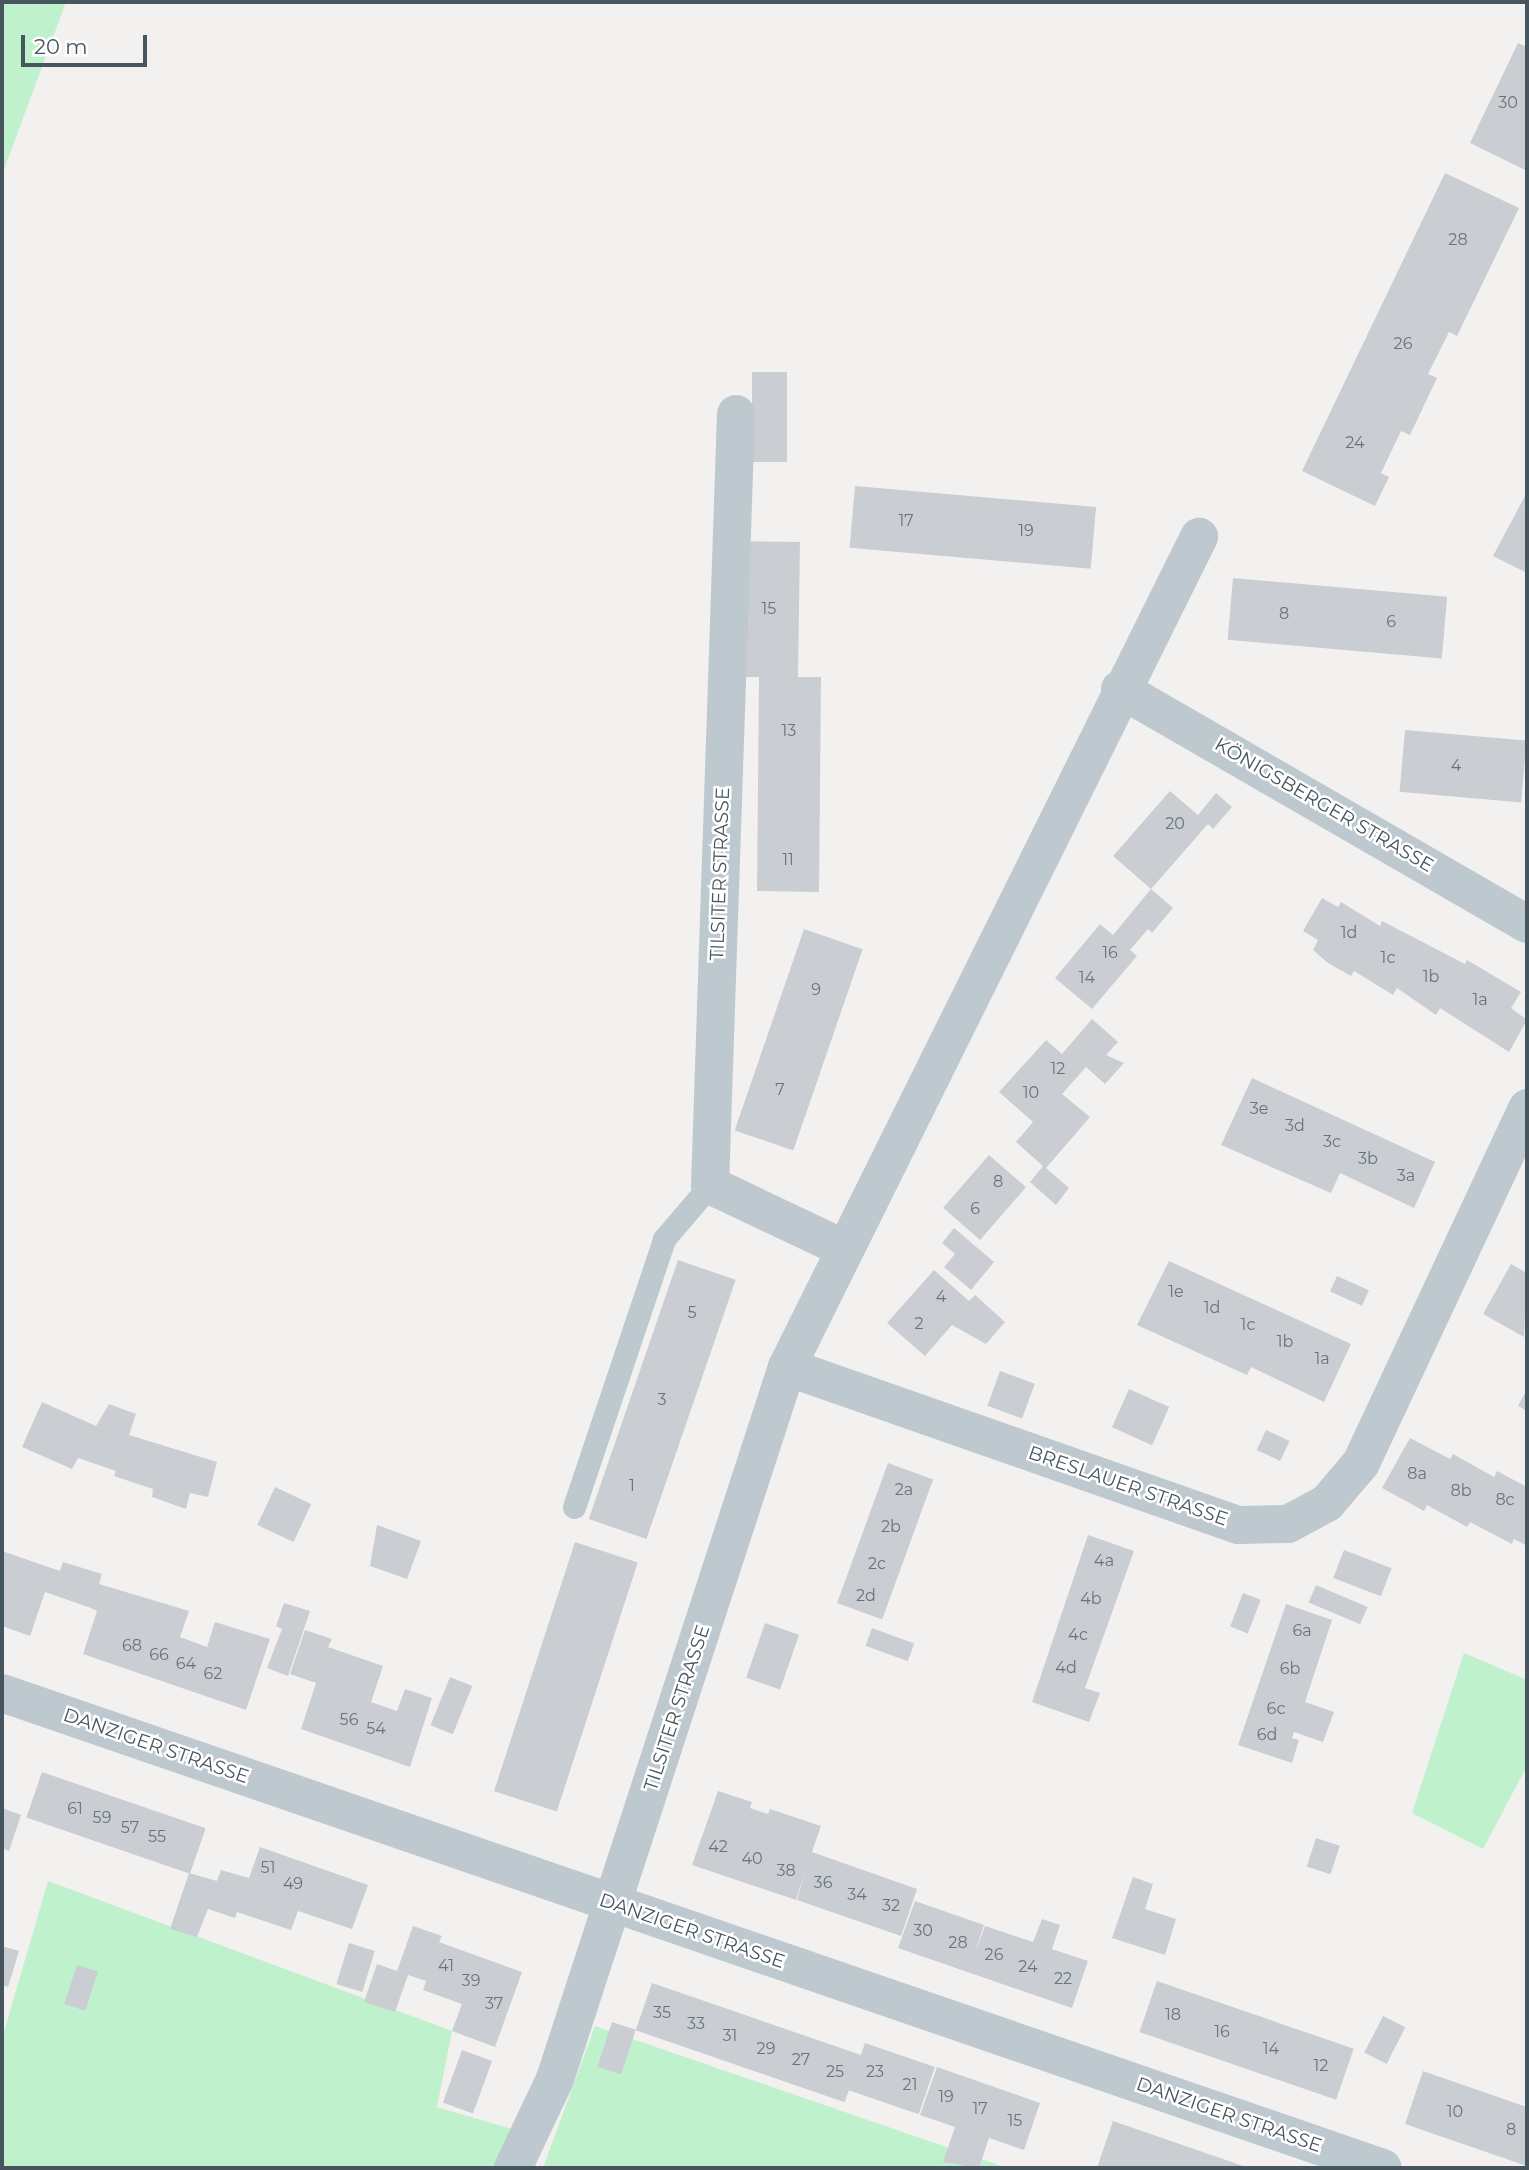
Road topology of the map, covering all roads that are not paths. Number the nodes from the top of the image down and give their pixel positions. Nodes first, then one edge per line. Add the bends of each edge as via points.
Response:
1 (736, 414) dead end
2 (1199, 537) dead end
3 (1120, 689) junction
4 (1527, 924) edge
5 (1527, 1108) edge
6 (710, 1185) junction
7 (845, 1249) junction
8 (787, 1367) junction
9 (574, 1507) dead end
10 (2, 1693) edge
11 (614, 1904) junction
12 (513, 2168) edge
13 (1383, 2168) edge

1 - 6 street, TILSITER STRASSE
2 - 3 street, TILSITER STRASSE
3 - 4 street, KÖNIGSBERGER STRASSE
3 - 7 street, TILSITER STRASSE
5 - 8 street, BRESLAUER STRASSE via 1361,1463 1327,1503 1288,1524 1239,1525
6 - 7 street
6 - 9 lane via 664,1239
7 - 8 street, TILSITER STRASSE
8 - 11 street, TILSITER STRASSE
10 - 11 street, DANZIGER STRASSE
11 - 12 street, TILSITER STRASSE via 555,2079
11 - 13 street, DANZIGER STRASSE

